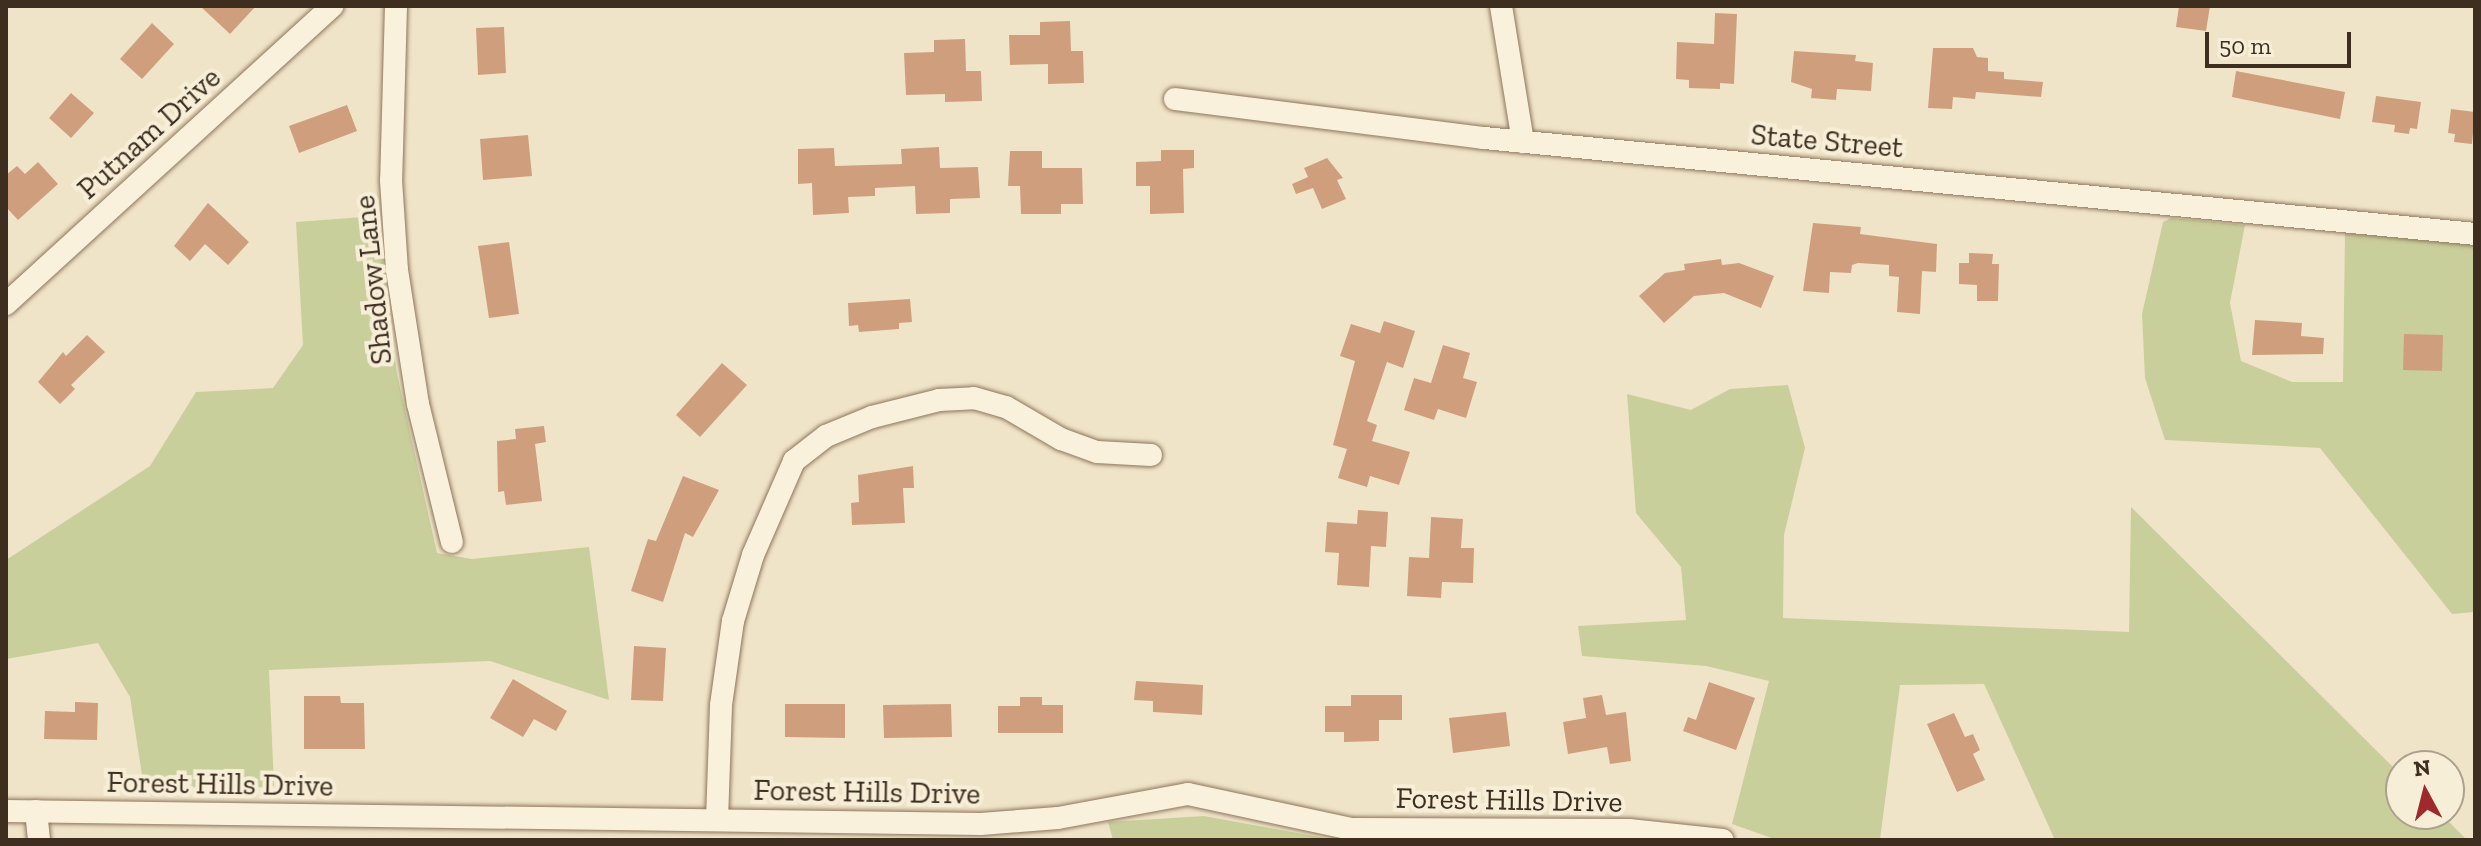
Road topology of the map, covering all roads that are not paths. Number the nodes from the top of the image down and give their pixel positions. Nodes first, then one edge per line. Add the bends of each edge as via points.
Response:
1 (332, 6) edge
2 (396, 6) edge
3 (1501, 6) edge
4 (1175, 99) dead end
5 (1523, 142) junction
6 (2475, 234) edge
7 (6, 304) edge
8 (1151, 455) dead end
9 (452, 542) dead end
10 (6, 811) edge
11 (36, 811) junction
12 (717, 820) junction
13 (39, 840) edge
14 (1722, 840) edge

1 - 7 street, Putnam Drive
2 - 9 street, Shadow Lane via 391,180 397,270 418,404
3 - 5 street
4 - 5 street, State Street
5 - 6 street, State Street
8 - 12 street via 1097,452 1061,439 1006,407 974,398 939,400 872,417 826,436 794,461 764,525 733,621 721,705
10 - 11 street, Forest Hills Drive
11 - 12 street, Forest Hills Drive
11 - 13 street
12 - 14 street, Forest Hills Drive via 981,824 1058,818 1188,794 1351,829 1629,830

